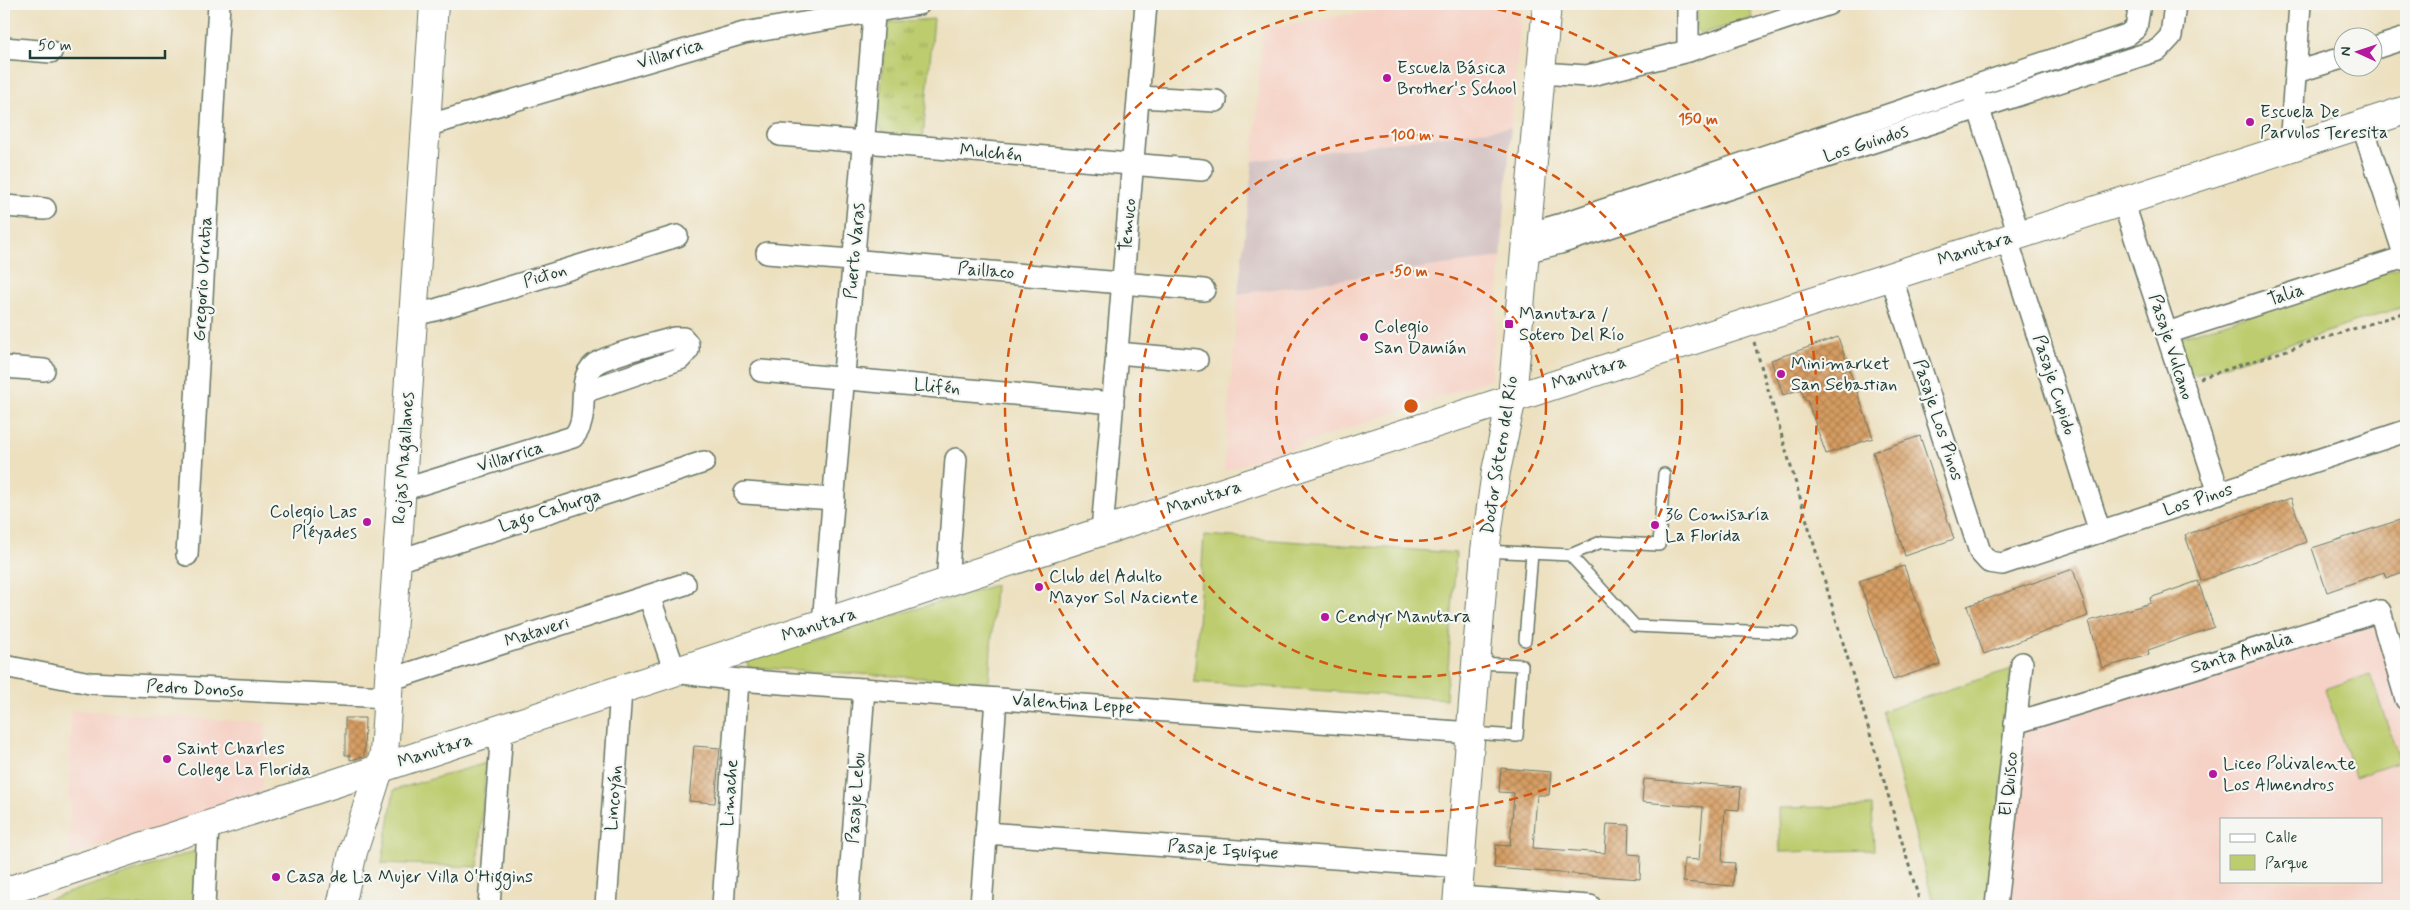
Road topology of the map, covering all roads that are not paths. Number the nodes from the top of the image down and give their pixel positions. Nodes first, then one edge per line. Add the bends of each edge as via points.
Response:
1 (219, 4) edge
2 (434, 4) edge
3 (918, 4) edge
4 (1146, 4) edge
5 (1546, 4) edge
6 (1688, 4) edge
7 (1829, 4) edge
8 (2140, 4) edge
9 (2176, 4) edge
10 (2300, 4) edge
11 (875, 6) edge
12 (2406, 38) edge
13 (2382, 46) edge
14 (4, 48) edge
15 (1688, 51) junction
16 (51, 52) dead end
17 (2332, 61) edge
18 (2296, 72) junction
19 (1540, 73) junction
20 (1971, 87) junction
21 (1139, 97) junction
22 (1216, 101) dead end
23 (1978, 108) junction
24 (2406, 110) edge
25 (2362, 124) junction
26 (426, 126) junction
27 (780, 135) dead end
28 (864, 143) junction
29 (2290, 148) junction
30 (1133, 165) junction
31 (1202, 170) dead end
32 (2123, 201) junction
33 (4, 206) edge
34 (45, 209) dead end
35 (677, 236) dead end
36 (2013, 237) junction
37 (1526, 243) junction
38 (767, 253) dead end
39 (2406, 258) edge
40 (854, 259) junction
41 (1891, 276) junction
42 (1123, 283) junction
43 (1204, 290) dead end
44 (413, 315) junction
45 (2167, 333) junction
46 (1117, 352) junction
47 (1197, 360) dead end
48 (4, 367) edge
49 (44, 370) dead end
50 (761, 371) dead end
51 (844, 379) junction
52 (584, 392) dead end
53 (1512, 398) junction
54 (1113, 403) junction
55 (2406, 431) edge
56 (956, 459) dead end
57 (704, 462) dead end
58 (1664, 474) dead end
59 (402, 490) junction
60 (745, 493) dead end
61 (2219, 493) junction
62 (834, 499) junction
63 (1102, 531) junction
64 (2100, 532) junction
65 (1485, 551) junction
66 (1532, 553) junction
67 (188, 555) dead end
68 (1570, 555) junction
69 (397, 561) junction
70 (1989, 562) joint
71 (947, 583) junction
72 (685, 584) dead end
73 (649, 596) junction
74 (824, 624) junction
75 (1792, 634) dead end
76 (1525, 640) dead end
77 (2022, 663) dead end
78 (1476, 664) junction
79 (4, 666) edge
80 (675, 672) junction
81 (738, 680) junction
82 (389, 689) junction
83 (864, 689) junction
84 (621, 690) junction
85 (996, 699) junction
86 (2406, 699) edge
87 (2016, 723) junction
88 (502, 729) junction
89 (1471, 733) junction
90 (380, 769) junction
91 (208, 826) junction
92 (986, 833) junction
93 (1461, 867) junction
94 (4, 892) edge
95 (1458, 902) edge
96 (204, 906) edge
97 (341, 906) edge
98 (489, 906) edge
99 (606, 906) edge
100 (723, 906) edge
101 (848, 906) edge
102 (981, 906) edge
103 (1590, 906) edge
104 (1996, 906) edge

1 - 67 street, Gregorio Urrutia
2 - 26 main road, Rojas Magallanes
3 - 11 street, Villarrica
4 - 21 street, Temuco
5 - 19 main road, Doctor Sótero del Río
6 - 15 street
7 - 15 street
8 - 20 street, Los Guindos via 2136,28 2127,35
9 - 23 street, Los Guindos via 2171,36 2158,50
10 - 18 street
11 - 26 street, Villarrica via 726,37
11 - 28 street, Puerto Varas
12 - 13 street
14 - 16 street
15 - 19 street via 1588,76
17 - 18 street
18 - 29 street
19 - 37 main road, Doctor Sótero del Río
20 - 23 street, Pasaje Cupido
20 - 37 street, Los Guindos
21 - 22 street
21 - 30 street, Temuco
23 - 36 street, Pasaje Cupido
23 - 37 street, Los Guindos via 1570,240
24 - 25 main road, Manutara
25 - 29 main road, Manutara
25 - 39 street
26 - 44 main road, Rojas Magallanes
27 - 28 street, Mulchén
28 - 30 street, Mulchén
28 - 40 street, Puerto Varas
29 - 32 main road, Manutara
30 - 31 street, Mulchén
30 - 42 street, Temuco
32 - 36 main road, Manutara
32 - 45 street, Pasaje Vulcano
33 - 34 street
35 - 44 street, Picton
36 - 41 main road, Manutara
36 - 64 street, Pasaje Cupido
37 - 53 main road, Doctor Sótero del Río
38 - 40 street, Paillaco
39 - 45 street, Talia
40 - 42 street, Paillaco
40 - 51 street, Puerto Varas
41 - 53 main road, Manutara
41 - 70 street, Pasaje Los Pinos via 1980,552
42 - 43 street, Paillaco
42 - 46 street, Temuco
44 - 59 main road, Rojas Magallanes
45 - 61 street, Pasaje Vulcano
46 - 47 street
46 - 54 street, Temuco
48 - 49 street
50 - 51 street, Llifén
51 - 54 street, Llifén
51 - 62 street, Puerto Varas
52 - 59 street, Villarrica via 580,426 573,437
53 - 63 main road, Manutara
53 - 65 main road, Doctor Sótero del Río via 1496,471
54 - 63 street, Temuco
55 - 61 street, Los Pinos
56 - 71 street
57 - 69 street, Lago Caburga
58 - 68 lane via 1659,545 1601,542
59 - 69 main road, Rojas Magallanes
60 - 62 street
61 - 64 street, Los Pinos
62 - 74 street, Puerto Varas
63 - 71 main road, Manutara
64 - 70 street, Los Pinos via 2002,564
65 - 66 lane
65 - 78 main road, Doctor Sótero del Río
66 - 68 lane
66 - 76 lane
68 - 75 lane via 1635,626
69 - 82 main road, Rojas Magallanes
71 - 74 main road, Manutara
72 - 73 street, Mataveri
73 - 80 street
73 - 82 street, Mataveri
74 - 80 main road, Manutara
77 - 87 street, El Quisco
78 - 89 main road, Doctor Sótero del Río
78 - 89 lane via 1522,665 1518,727 1517,736
79 - 82 street, Pedro Donoso via 90,683
80 - 81 street, Valentina Leppe
80 - 84 main road, Manutara
81 - 83 street, Valentina Leppe
81 - 100 street, Limache
82 - 90 main road, Rojas Magallanes
83 - 85 street, Valentina Leppe
83 - 101 street, Pasaje Lebu
84 - 88 main road, Manutara
84 - 99 street, Lincoyán
85 - 89 street, Valentina Leppe
85 - 92 street
86 - 87 street, Santa Amalia via 2380,611
87 - 104 street, El Quisco
88 - 90 main road, Manutara
88 - 98 street
89 - 93 main road, Doctor Sótero del Río
90 - 91 main road, Manutara
90 - 97 main road, Rojas Magallanes via 353,852
91 - 94 main road, Manutara
91 - 96 street
92 - 93 street, Pasaje Iquique
92 - 102 street
93 - 95 main road, Doctor Sótero del Río
95 - 103 street

